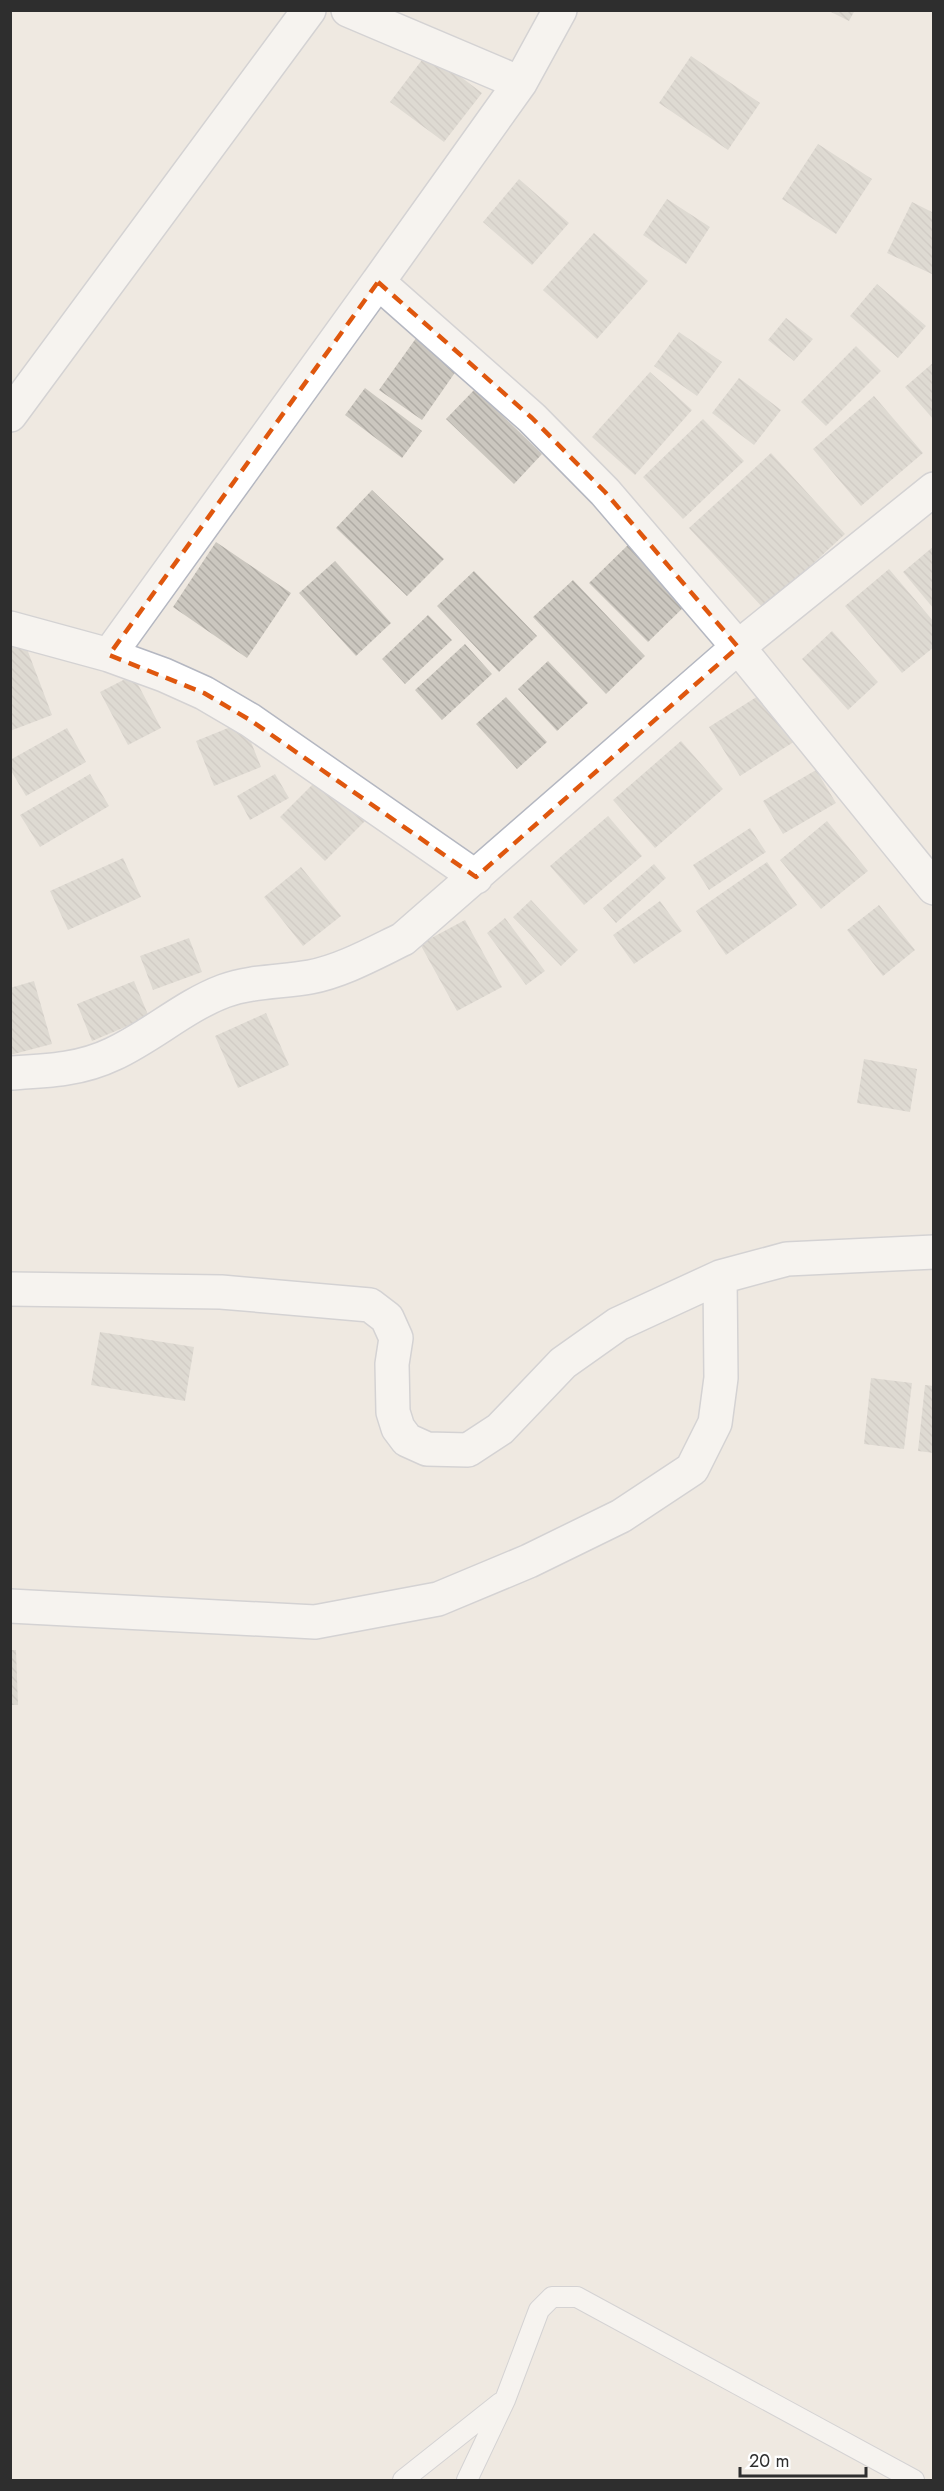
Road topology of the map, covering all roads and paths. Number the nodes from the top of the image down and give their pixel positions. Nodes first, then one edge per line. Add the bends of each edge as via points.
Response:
1 (309, 10) edge
2 (348, 10) edge
3 (560, 10) edge
4 (520, 83) junction
5 (378, 282) junction
6 (10, 415) edge
7 (933, 489) edge
8 (10, 628) edge
9 (738, 647) junction
10 (109, 655) junction
11 (476, 877) junction
12 (933, 888) edge
13 (10, 1073) edge
14 (933, 1252) edge
15 (720, 1277) junction
16 (10, 1289) edge
17 (10, 1606) edge
18 (505, 2400) junction
19 (403, 2481) edge
20 (467, 2481) edge
21 (914, 2481) edge

1 - 6 street
2 - 4 street
3 - 4 street
4 - 5 street
5 - 9 street via 532,418 605,492
5 - 10 street
7 - 9 street
8 - 10 street
9 - 11 street
9 - 12 street
10 - 11 street via 164,675 241,714
11 - 13 street via 403,939 358,960 312,976 225,990 114,1054 87,1064 63,1070
14 - 15 street via 787,1259
15 - 16 street via 618,1324 563,1363 500,1429 468,1450 427,1449 407,1440 398,1428 393,1412 396,1338 387,1318 370,1305 221,1292
15 - 17 street via 721,1378 715,1423 692,1469 621,1516 529,1561 438,1599 315,1622
18 - 19 lane
18 - 20 lane
18 - 21 lane via 539,2310 552,2297 578,2297

